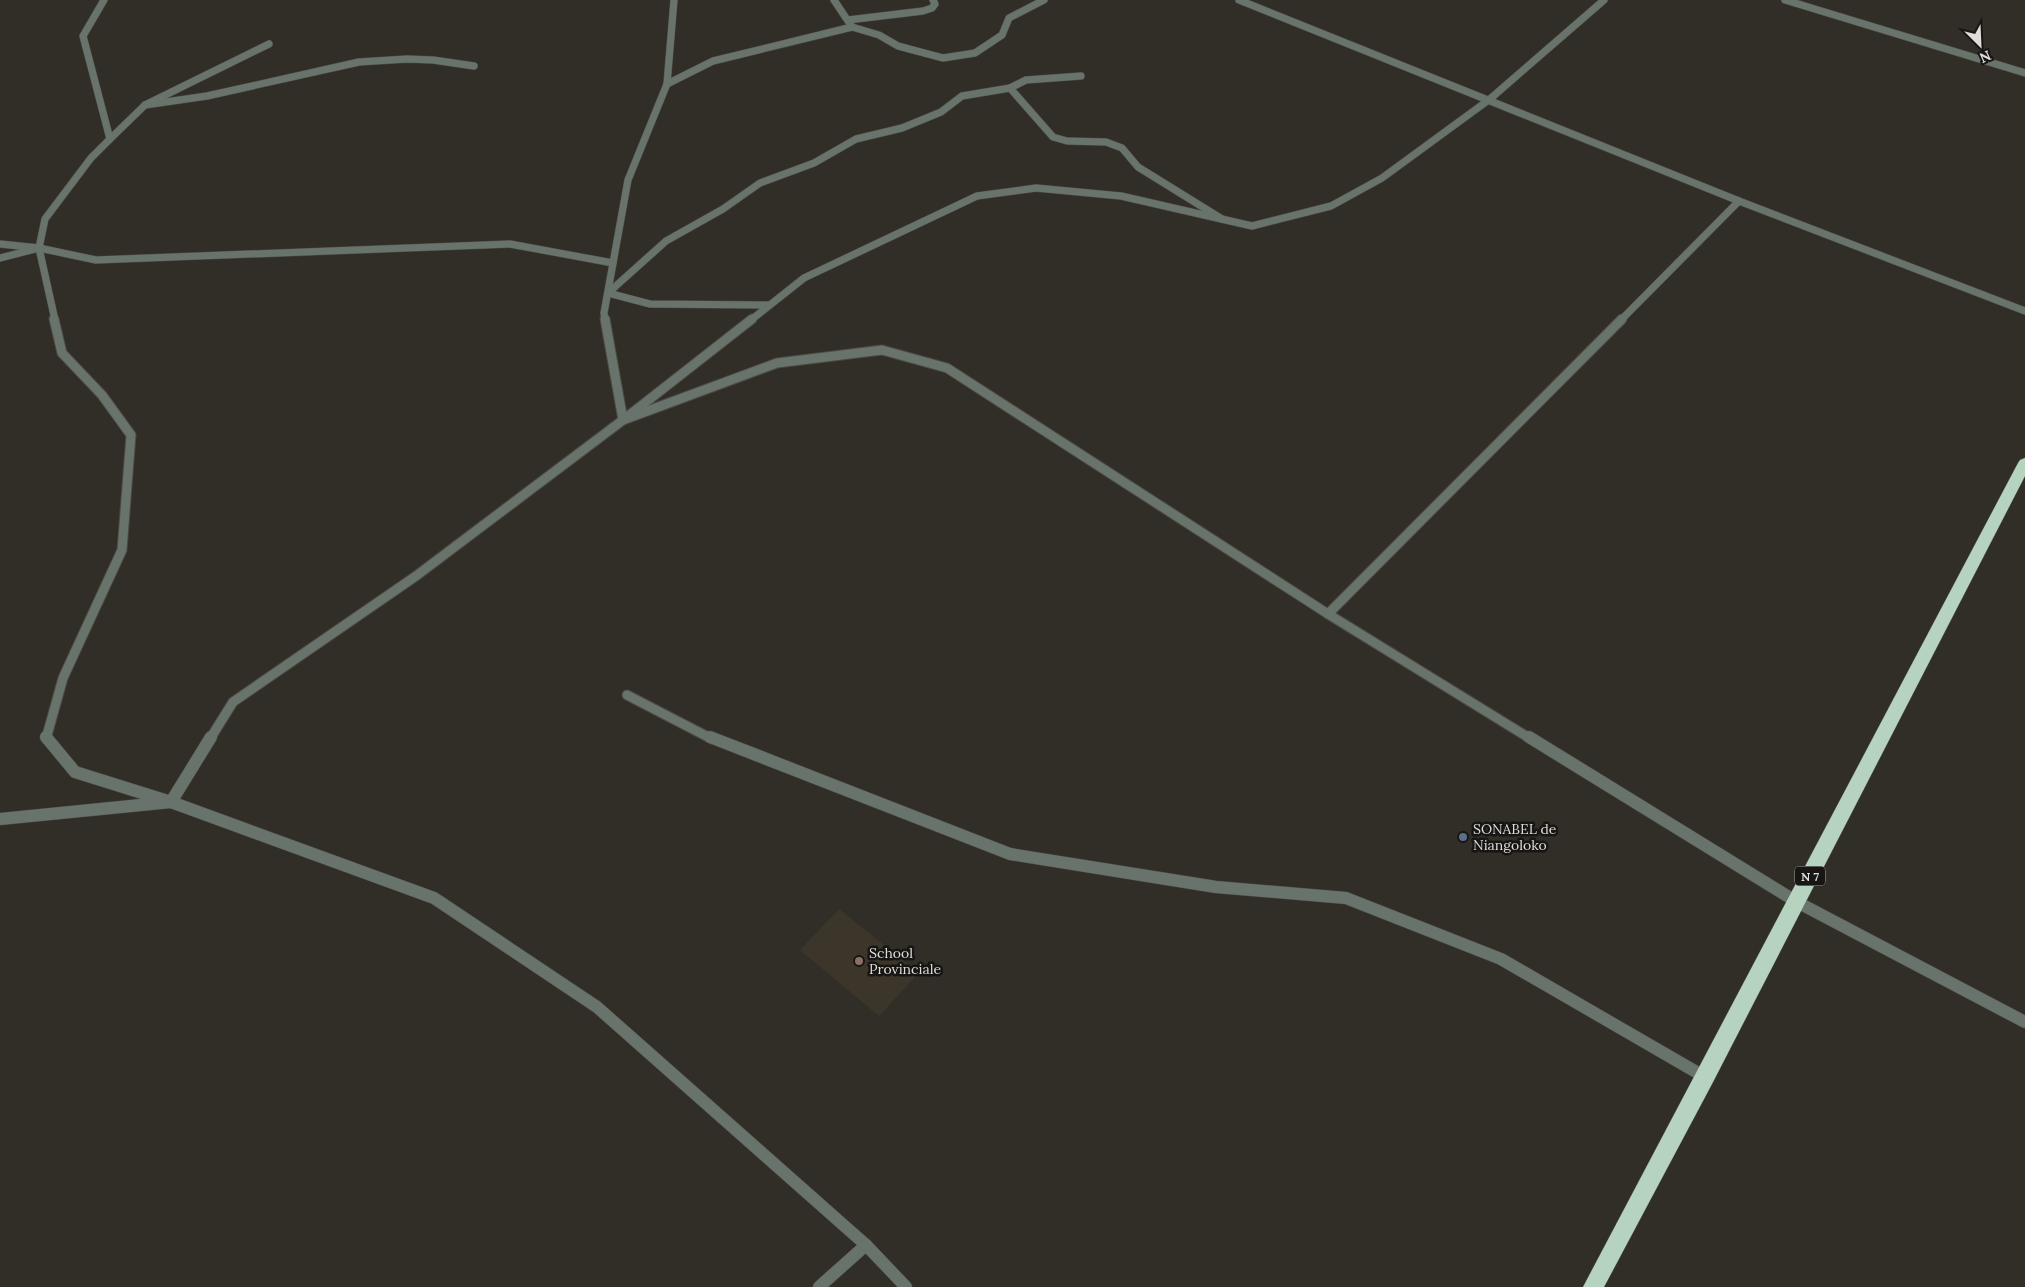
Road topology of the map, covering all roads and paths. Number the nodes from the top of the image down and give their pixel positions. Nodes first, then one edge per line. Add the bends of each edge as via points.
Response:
1 (104, 0) edge
2 (674, 0) edge
3 (834, 0) edge
4 (933, 0) edge
5 (1044, 0) edge
6 (1239, 0) edge
7 (1604, 0) edge
8 (1785, 0) edge
9 (848, 20) junction
10 (852, 27) junction
11 (269, 44) dead end
12 (474, 66) dead end
13 (2025, 73) edge
14 (1081, 76) dead end
15 (667, 84) junction
16 (1010, 88) junction
17 (1490, 99) junction
18 (145, 105) junction
19 (110, 139) junction
20 (1739, 201) junction
21 (1222, 219) junction
22 (0, 244) edge
23 (39, 248) junction
24 (0, 258) edge
25 (613, 264) junction
26 (608, 293) junction
27 (769, 305) junction
28 (2025, 312) edge
29 (623, 420) junction
30 (2025, 463) edge
31 (1328, 614) junction
32 (626, 695) dead end
33 (171, 802) junction
34 (0, 819) edge
35 (1797, 902) junction
36 (2025, 1022) edge
37 (1705, 1077) junction
38 (866, 1245) junction
39 (819, 1287) edge
40 (906, 1287) edge
41 (1593, 1287) edge

1 - 19 street via 83,36
2 - 15 street
3 - 9 street
4 - 9 street via 932,8 924,11
5 - 10 street via 1009,18 1002,35 976,53 951,57 943,58 898,46 879,35
6 - 17 street
7 - 17 street
8 - 13 street
9 - 10 street
10 - 15 street via 713,61
11 - 18 street
12 - 18 street via 407,59 359,62 208,96
14 - 16 street via 1026,80
15 - 25 street via 628,180
16 - 21 street via 1053,137 1067,141 1106,142 1122,148 1138,167
16 - 26 street via 962,96 941,112 902,128 856,139 814,163 760,183 723,209 666,241
17 - 20 street
17 - 21 street via 1382,178 1331,206 1252,226
18 - 19 street
19 - 23 street via 90,158 45,219
20 - 28 street
20 - 31 street
21 - 27 street via 1121,196 1036,188 977,196 804,278
22 - 23 street
23 - 24 street
23 - 25 street via 96,260 510,244
23 - 33 street via 62,353 102,395 131,435 122,550 63,678 46,739 75,772
25 - 26 street
26 - 27 street via 650,304
26 - 29 street via 604,313
27 - 29 street
29 - 31 street via 777,363 882,350 946,368
29 - 33 street via 416,576 233,702
30 - 35 highway, N 7
31 - 35 street
32 - 37 street via 721,744 1010,854 1216,887 1346,898 1501,959
33 - 34 street
33 - 38 street via 434,898 598,1007
35 - 36 street
35 - 37 highway, N 7
37 - 41 highway, N 7
38 - 39 street
38 - 40 street

